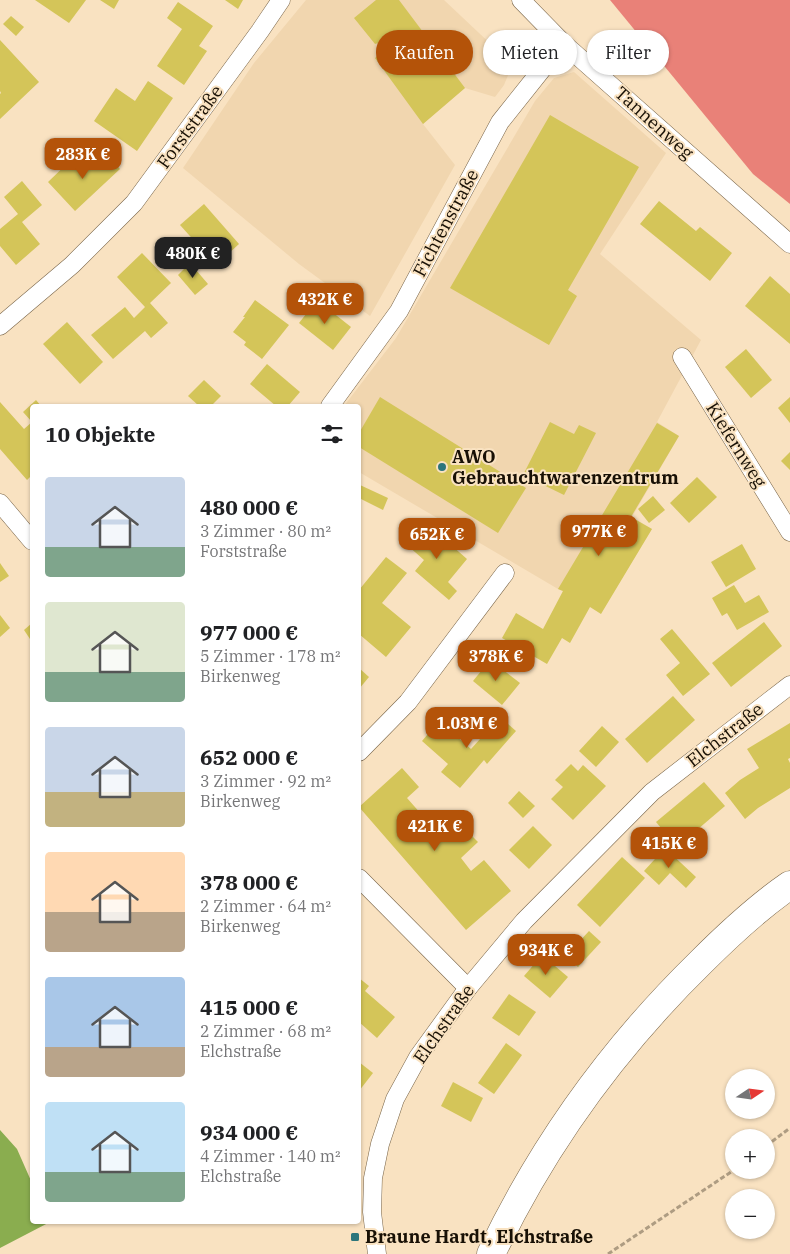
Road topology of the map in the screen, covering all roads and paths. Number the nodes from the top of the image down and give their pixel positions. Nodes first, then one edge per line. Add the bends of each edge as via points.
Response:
1 (280, 0) edge
2 (521, 0) edge
3 (550, 30) edge
4 (577, 55) edge
5 (537, 75) edge
6 (790, 244) edge
7 (0, 326) edge
8 (682, 357) dead end
9 (331, 404) edge
10 (0, 503) edge
11 (790, 532) edge
12 (30, 539) edge
13 (505, 573) dead end
14 (790, 684) edge
15 (361, 750) edge
16 (361, 880) edge
17 (790, 885) edge
18 (468, 988) junction
19 (790, 1128) edge
20 (775, 1139) edge
21 (725, 1176) edge
22 (377, 1254) edge
23 (491, 1254) edge
24 (608, 1254) edge

1 - 7 street, Forststraße via 134,203 72,265
2 - 3 street, Tannenweg
4 - 6 street, Tannenweg
5 - 9 street, Fichtenstraße via 500,122 399,311
8 - 11 street, Kiefernweg
10 - 12 street
13 - 15 street via 408,702
14 - 18 street, Elchstraße via 652,792 524,921
16 - 18 street
17 - 23 main road via 712,950 620,1050 573,1112 512,1211
18 - 22 street, Elchstraße via 418,1057 395,1099 373,1178 372,1212
19 - 20 path
21 - 24 path

